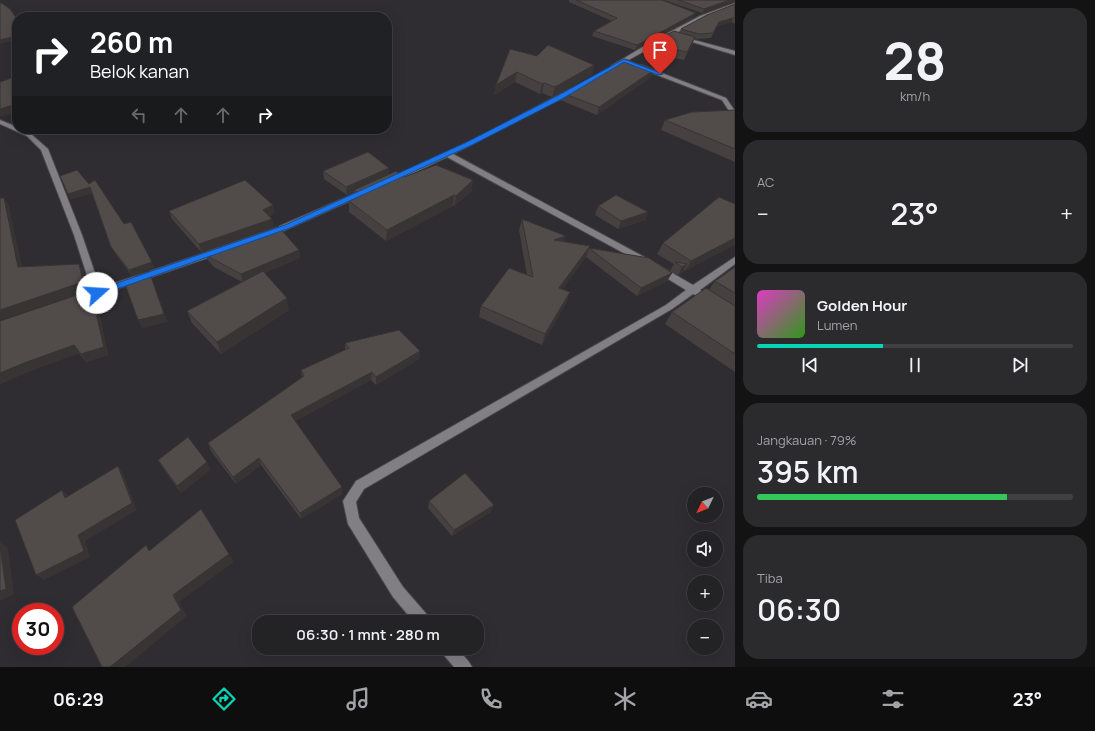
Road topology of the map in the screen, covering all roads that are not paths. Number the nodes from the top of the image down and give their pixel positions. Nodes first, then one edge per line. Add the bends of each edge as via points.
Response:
1 (735, 4) edge
2 (670, 34) junction
3 (735, 53) edge
4 (638, 66) edge
5 (605, 71) edge
6 (579, 86) edge
7 (735, 116) edge
8 (0, 122) edge
9 (12, 127) edge
10 (27, 134) edge
11 (447, 154) junction
12 (259, 238) edge
13 (229, 248) edge
14 (735, 260) edge
15 (693, 290) junction
16 (97, 293) junction
17 (708, 300) edge
18 (69, 302) edge
19 (418, 615) edge
20 (453, 655) edge
21 (464, 667) edge

1 - 2 street via 698,16
2 - 3 street
2 - 5 street via 627,61
4 - 7 street via 724,99
6 - 11 street
8 - 9 street
10 - 16 street via 44,149 78,235
11 - 12 street
11 - 15 street via 645,261
13 - 16 street
14 - 15 street
15 - 17 street
15 - 19 street via 669,307 360,485 349,501 353,520 398,592
16 - 18 street
20 - 21 street

